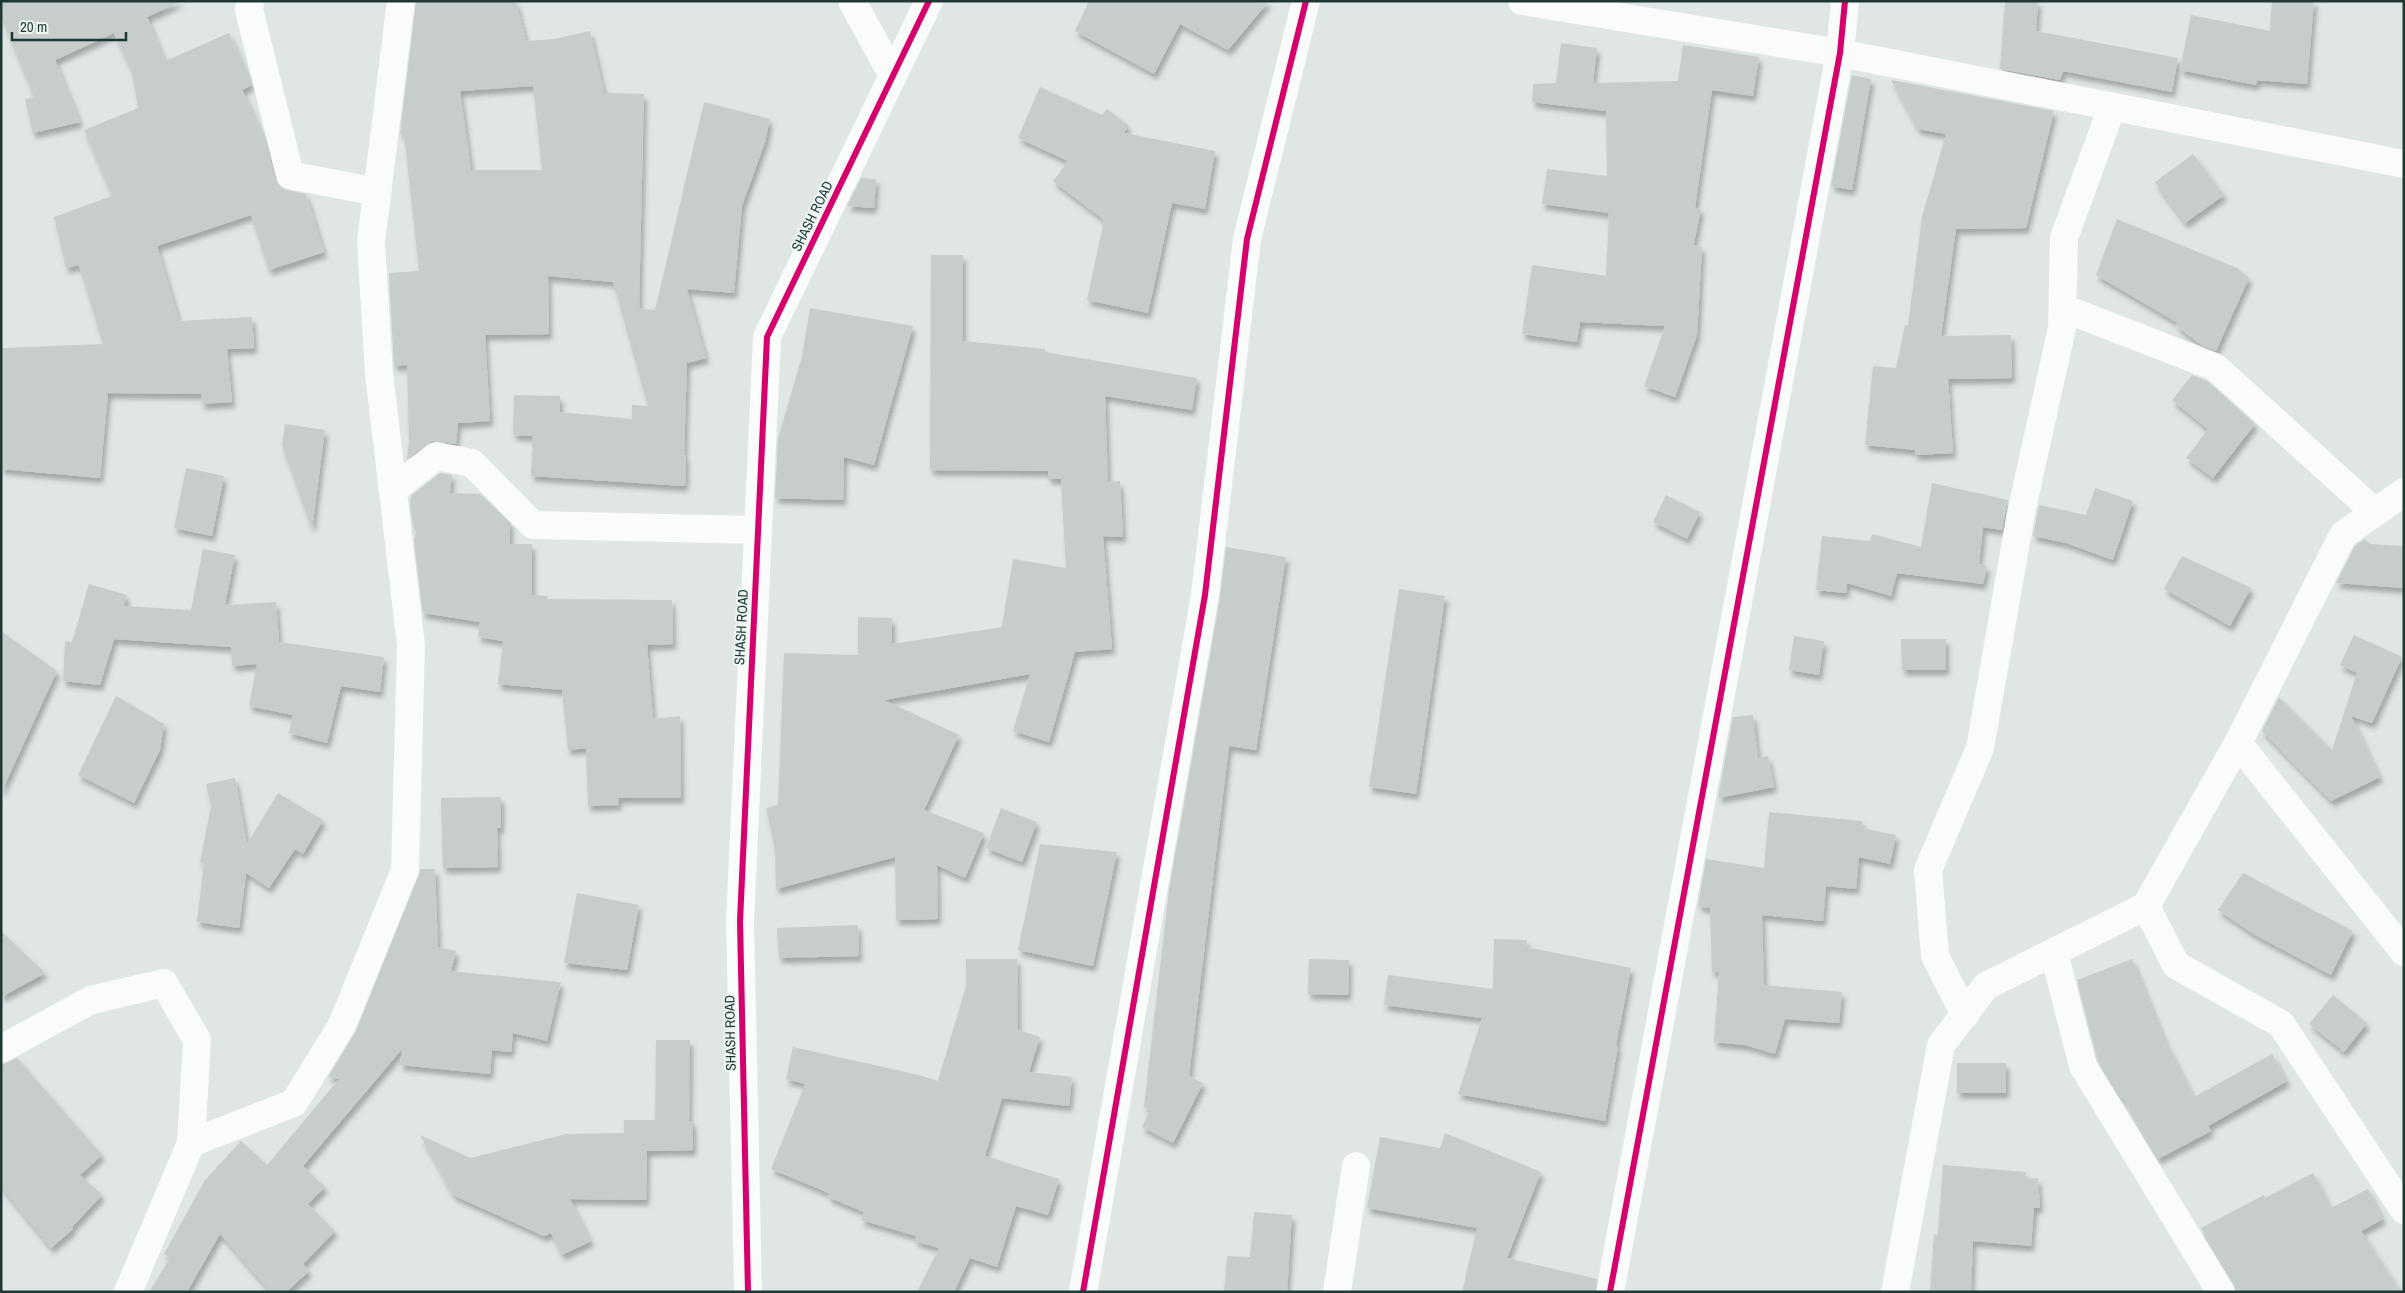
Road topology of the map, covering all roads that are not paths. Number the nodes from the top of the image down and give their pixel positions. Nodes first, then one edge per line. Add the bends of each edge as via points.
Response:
1 (250, 1) edge
2 (402, 1) edge
3 (852, 1) edge
4 (929, 1) edge
5 (1306, 1) edge
6 (1522, 1) edge
7 (1845, 1) edge
8 (1840, 53) junction
9 (893, 76) junction
10 (2112, 106) junction
11 (2404, 164) edge
12 (377, 192) junction
13 (2063, 308) junction
14 (393, 490) junction
15 (2404, 492) edge
16 (2375, 512) junction
17 (758, 530) junction
18 (2238, 743) junction
19 (2146, 906) junction
20 (2404, 952) edge
21 (2054, 953) junction
22 (1964, 1015) junction
23 (1, 1049) edge
24 (191, 1144) junction
25 (1356, 1166) dead end
26 (2404, 1210) edge
27 (128, 1292) edge
28 (748, 1292) edge
29 (1083, 1292) edge
30 (1338, 1292) edge
31 (1610, 1292) edge
32 (1895, 1292) edge
33 (2221, 1292) edge

1 - 12 street via 251,20 290,175
2 - 12 street
3 - 9 street
4 - 9 street, SHASH ROAD
5 - 29 street via 1248,239 1205,595
6 - 8 street
7 - 8 street
8 - 10 street
8 - 31 street
9 - 17 street, SHASH ROAD via 767,337
10 - 11 street
10 - 13 street via 2064,238
12 - 14 street via 371,242 379,373
13 - 16 street via 2215,367
13 - 22 street via 2062,328 2021,513 1980,748 1928,870 1935,956
14 - 17 street via 436,456 472,463 533,525
14 - 24 street via 411,645 405,870 342,1025 294,1103
15 - 16 street
16 - 18 street via 2342,535
17 - 28 street, SHASH ROAD via 740,921
18 - 19 street
18 - 20 street
19 - 21 street
19 - 26 street via 2176,965 2281,1024
21 - 22 street via 1986,986
21 - 33 street via 2083,1066
22 - 32 street via 1941,1045
23 - 24 street via 91,1000 164,983 197,1040
24 - 27 street
25 - 30 street

